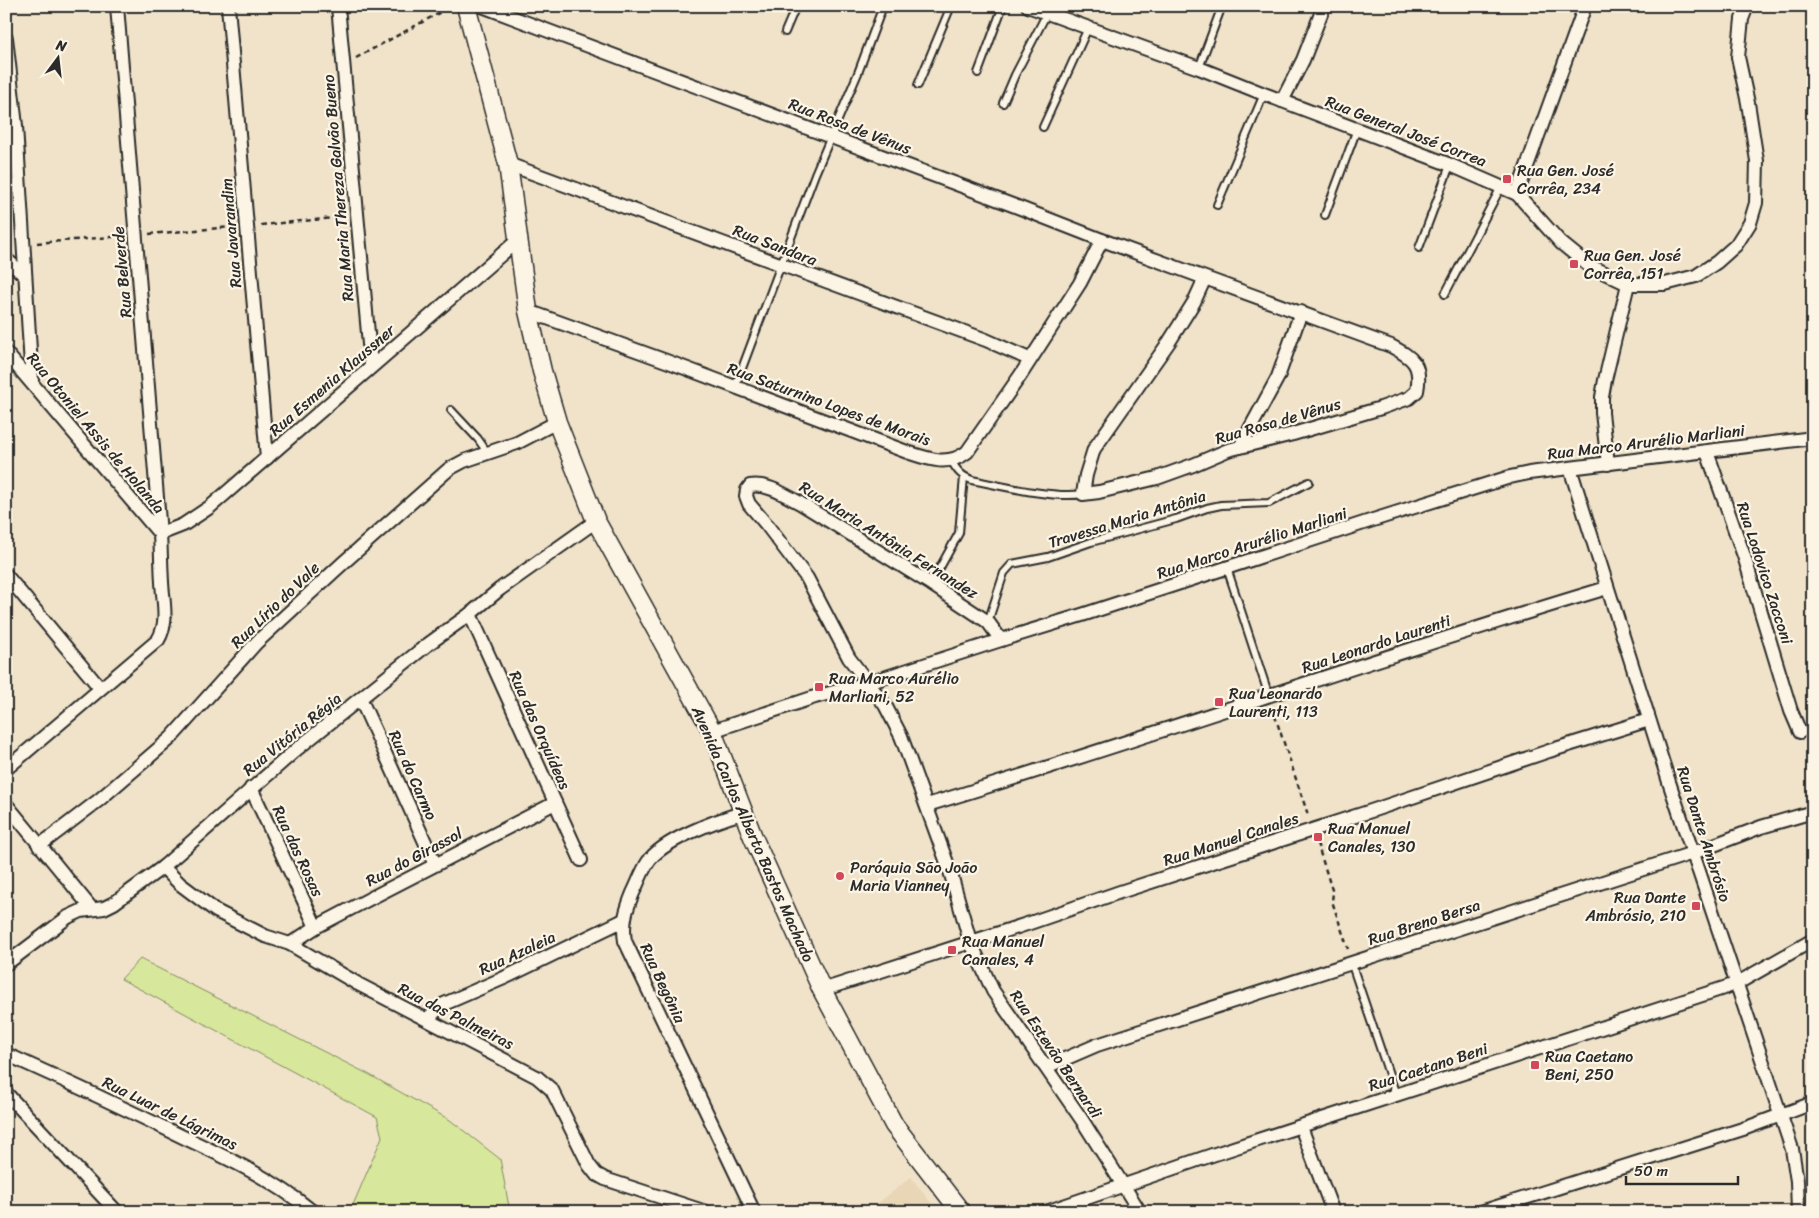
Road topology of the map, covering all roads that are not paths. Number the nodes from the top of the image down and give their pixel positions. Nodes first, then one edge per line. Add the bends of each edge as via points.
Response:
1 (117, 6) edge
2 (228, 6) edge
3 (338, 6) edge
4 (466, 6) edge
5 (482, 6) edge
6 (796, 6) edge
7 (883, 6) edge
8 (950, 6) edge
9 (1003, 6) edge
10 (1028, 6) edge
11 (1222, 6) edge
12 (1324, 6) edge
13 (1585, 6) edge
14 (1747, 6) edge
15 (1055, 12) edge
16 (1088, 28) junction
17 (785, 32) dead end
18 (6, 38) edge
19 (1199, 68) junction
20 (978, 73) dead end
21 (918, 85) dead end
22 (1264, 94) junction
23 (1282, 101) junction
24 (1003, 103) dead end
25 (1044, 127) dead end
26 (1357, 129) junction
27 (830, 137) junction
28 (508, 164) junction
29 (1448, 164) junction
30 (1501, 187) junction
31 (1517, 194) junction
32 (1217, 205) dead end
33 (1325, 215) dead end
34 (518, 240) junction
35 (1102, 240) junction
36 (1419, 248) dead end
37 (6, 259) edge
38 (781, 264) junction
39 (24, 275) junction
40 (1205, 278) junction
41 (1628, 284) junction
42 (1446, 294) dead end
43 (528, 311) junction
44 (1301, 312) junction
45 (6, 353) edge
46 (1029, 358) junction
47 (372, 366) junction
48 (32, 382) junction
49 (735, 387) junction
50 (451, 410) dead end
51 (557, 422) junction
52 (1813, 438) edge
53 (1240, 447) junction
54 (487, 452) junction
55 (1707, 452) junction
56 (267, 458) junction
57 (951, 460) junction
58 (1608, 464) junction
59 (1570, 468) junction
60 (964, 477) junction
61 (1309, 482) dead end
62 (750, 486) joint
63 (1083, 494) junction
64 (596, 521) junction
65 (160, 534) junction
66 (1227, 568) junction
67 (6, 575) edge
68 (931, 584) junction
69 (1607, 588) junction
70 (470, 614) junction
71 (988, 622) junction
72 (1001, 640) junction
73 (868, 683) junction
74 (100, 688) junction
75 (1269, 696) junction
76 (361, 700) junction
77 (1649, 720) junction
78 (712, 731) junction
79 (1800, 732) dead end
80 (6, 769) edge
81 (251, 788) junction
82 (555, 803) junction
83 (6, 804) edge
84 (927, 805) junction
85 (1813, 812) edge
86 (742, 813) junction
87 (39, 846) junction
88 (1693, 852) junction
89 (581, 860) dead end
90 (435, 864) junction
91 (163, 867) junction
92 (92, 909) junction
93 (624, 920) junction
94 (316, 927) junction
95 (1813, 940) edge
96 (970, 941) junction
97 (290, 944) junction
98 (1352, 962) junction
99 (6, 964) edge
100 (1736, 984) junction
101 (822, 990) junction
102 (427, 1019) junction
103 (6, 1054) edge
104 (1046, 1067) junction
105 (1396, 1095) junction
106 (9, 1100) edge
107 (1813, 1103) edge
108 (1781, 1115) junction
109 (1301, 1127) junction
110 (1125, 1186) junction
111 (118, 1212) edge
112 (313, 1212) edge
113 (706, 1212) edge
114 (754, 1212) edge
115 (961, 1212) edge
116 (1046, 1212) edge
117 (1140, 1212) edge
118 (1333, 1212) edge
119 (1480, 1212) edge
120 (1798, 1212) edge

1 - 65 street, Rua Belverde
2 - 56 street, Rua Javarandim
3 - 47 street, Rua Maria Thereza Galvão Bueno
4 - 28 street, Avenida Carlos Alberto Bastos Machado
5 - 27 street, Rua Rosa de Vênus
6 - 17 lane
7 - 27 lane
8 - 21 lane
9 - 20 lane
10 - 15 street, Rua General José Correa
11 - 19 lane
12 - 23 street via 1303,60
13 - 31 street
14 - 41 street, Rua General José Correa via 1742,19 1738,57 1757,161 1756,203 1750,223 1736,244 1696,276 1665,284
15 - 16 street, Rua General José Correa
15 - 24 lane via 1015,75
16 - 19 street, Rua General José Correa
16 - 25 lane
18 - 39 street via 16,126
19 - 22 street, Rua General José Correa
22 - 23 street, Rua General José Correa
22 - 32 lane
23 - 26 street, Rua General José Correa
26 - 29 street, Rua General José Correa
26 - 33 lane
27 - 35 street, Rua Rosa de Vênus
27 - 38 lane
28 - 34 street, Avenida Carlos Alberto Bastos Machado
28 - 38 street, Rua Sandara
29 - 30 street, Rua General José Correa
29 - 36 lane
30 - 31 street, Rua General José Correa
30 - 42 lane
31 - 41 street, Rua General José Correa via 1561,243 1588,265
34 - 43 street, Avenida Carlos Alberto Bastos Machado
34 - 47 street, Rua Esmenia Klaussner
35 - 40 street, Rua Rosa de Vênus
35 - 46 street via 1080,283
37 - 39 street
38 - 46 street, Rua Sandara
38 - 49 lane
39 - 48 street
40 - 44 street, Rua Rosa de Vênus
40 - 63 street via 1169,342 1094,449
41 - 58 street via 1602,397
43 - 49 street, Rua Saturnino Lopes de Morais
43 - 51 street, Avenida Carlos Alberto Bastos Machado
44 - 53 street via 1278,377
44 - 53 street, Rua Rosa de Vênus via 1407,354 1419,372 1418,391 1409,398 1373,411
45 - 48 street, Rua Otoniel Assis de Holanda
46 - 57 street via 967,452
47 - 56 street, Rua Esmenia Klaussner
48 - 65 street, Rua Otoniel Assis de Holanda
49 - 57 street, Rua Saturnino Lopes de Morais via 907,452 935,461
50 - 54 lane
51 - 54 street, Rua Lírio do Vale via 517,443
51 - 64 street, Avenida Carlos Alberto Bastos Machado
52 - 55 street, Rua Marco Arurélio Marliani
53 - 63 street, Rua Rosa de Vênus via 1157,478
54 - 87 street, Rua Lírio do Vale via 449,469 388,522 257,642 171,738
55 - 58 street, Rua Marco Arurélio Marliani
55 - 79 street, Rua Lodovico Zacconi
56 - 65 street, Rua Esmenia Klaussner via 210,507 183,525
57 - 60 lane
58 - 59 street, Rua Marco Arurélio Marliani
59 - 66 street, Rua Marco Arurélio Marliani via 1488,483
59 - 69 street, Rua Dante Ambrósio
60 - 63 lane via 1032,491
60 - 68 lane via 959,532
61 - 71 lane, Travessa Maria Antônia via 1268,503 1207,508 1048,557 1012,564 1004,573
62 - 68 street, Rua Maria Antônia Fernandez via 757,485 786,495
62 - 73 street, Rua Estevão Bernardi via 746,490 749,504 807,578 849,658
64 - 70 street, Rua Vitória Régia
64 - 78 street, Avenida Carlos Alberto Bastos Machado
65 - 74 street, Rua Belverde via 163,632 158,640
66 - 72 street, Rua Marco Arurélio Marliani
66 - 75 lane
67 - 74 street
68 - 71 street, Rua Maria Antônia Fernandez
69 - 75 street, Rua Leonardo Laurenti
69 - 77 street, Rua Dante Ambrósio
70 - 76 street, Rua Vitória Régia
70 - 82 street, Rua das Orquídeas
71 - 72 street, Rua Maria Antônia Fernandez
72 - 73 street, Rua Marco Arurélio Marliani
73 - 78 street, Rua Marco Arurélio Marliani
73 - 84 street, Rua Estevão Bernardi via 885,705 901,736
74 - 80 street
75 - 84 street, Rua Leonardo Laurenti
76 - 81 street, Rua Vitória Régia
76 - 90 street, Rua do Carmo
77 - 88 street, Rua Dante Ambrósio
77 - 96 street, Rua Manuel Canales
78 - 86 street, Avenida Carlos Alberto Bastos Machado
81 - 91 street, Rua Vitória Régia
81 - 94 street, Rua das Rosas
82 - 89 street, Rua das Orquídeas
82 - 90 street, Rua do Girassol
83 - 87 street
84 - 96 street, Rua Estevão Bernardi
85 - 88 street, Rua Breno Bersa
86 - 93 street, Rua Begônia via 696,830 655,854 640,877
86 - 101 street, Avenida Carlos Alberto Bastos Machado
87 - 92 street
88 - 98 street, Rua Breno Bersa
88 - 100 street, Rua Dante Ambrósio
90 - 94 street, Rua do Girassol
91 - 92 street, Rua Vitória Régia via 114,903
91 - 97 street, Rua das Palmeiras via 185,889 216,911 265,936
92 - 99 street, Rua Vitória Régia via 68,917
93 - 102 street, Rua Azaleia via 444,1004
93 - 114 street, Rua Begônia via 623,931 629,950
94 - 97 street, Rua do Girassol
95 - 100 street, Rua Caetano Beni
96 - 101 street, Rua Manuel Canales
96 - 104 street, Rua Estevão Bernardi via 993,990
97 - 102 street, Rua das Palmeiras
98 - 104 street, Rua Breno Bersa via 1097,1044
98 - 105 lane
100 - 105 street, Rua Caetano Beni
100 - 108 street, Rua Dante Ambrósio
101 - 115 street, Avenida Carlos Alberto Bastos Machado via 894,1125
102 - 113 street, Rua das Palmeiras via 537,1077 552,1090 596,1174
103 - 112 street, Rua Luar de Lágrimas via 238,1164 280,1187
104 - 110 street, Rua Estevão Bernardi
105 - 109 street, Rua Caetano Beni
106 - 111 street
107 - 108 street
108 - 119 street
108 - 120 street, Rua Dante Ambrósio via 1796,1167
109 - 110 street, Rua Caetano Beni
109 - 118 street
110 - 116 street, Rua Caetano Beni
110 - 117 street, Rua Estevão Bernardi

